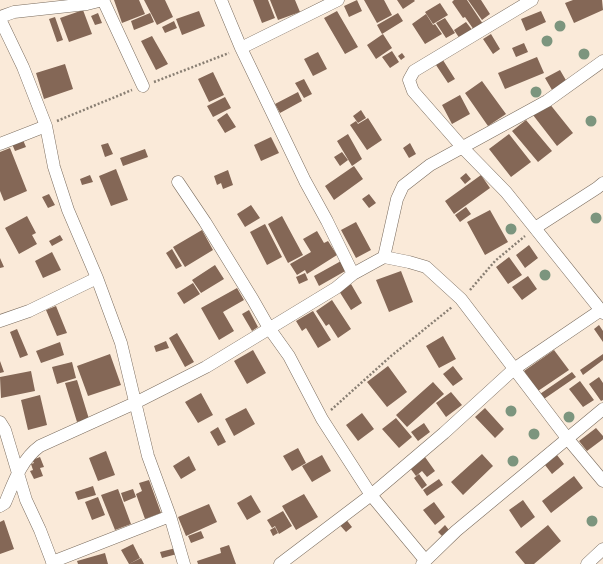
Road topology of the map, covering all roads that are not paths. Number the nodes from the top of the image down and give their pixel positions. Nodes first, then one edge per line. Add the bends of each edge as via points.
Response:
1 (103, 0) edge
2 (221, 0) edge
3 (338, 0) edge
4 (532, 0) edge
5 (0, 18) edge
6 (241, 48) junction
7 (602, 64) edge
8 (143, 86) dead end
9 (46, 126) junction
10 (0, 144) edge
11 (464, 148) junction
12 (178, 182) dead end
13 (603, 183) edge
14 (535, 228) junction
15 (384, 257) junction
16 (353, 274) junction
17 (97, 278) junction
18 (602, 312) edge
19 (0, 321) edge
20 (269, 328) junction
21 (514, 369) junction
22 (135, 403) junction
23 (603, 409) edge
24 (0, 422) edge
25 (567, 438) junction
26 (18, 472) junction
27 (603, 481) edge
28 (371, 495) junction
29 (0, 506) edge
30 (170, 516) junction
31 (603, 549) edge
32 (424, 562) edge
33 (52, 563) edge
34 (184, 564) edge
35 (280, 564) edge
36 (587, 564) edge

1 - 5 street via 14,12
1 - 8 street
2 - 6 street
3 - 6 street
4 - 11 street via 414,71 409,80 414,91
5 - 9 street
6 - 16 street
7 - 11 street via 547,101
9 - 10 street
9 - 17 street via 54,167 68,210
11 - 14 street via 506,192
11 - 15 street via 430,165 404,186 397,199
12 - 20 street
13 - 14 street
14 - 18 street
15 - 16 street
15 - 21 street via 426,267 461,300
16 - 20 street via 336,288
17 - 19 street via 29,311
17 - 22 street via 121,343
18 - 21 street
20 - 22 street via 206,367
20 - 28 street via 289,356 322,419
21 - 25 street
21 - 28 street
22 - 26 street via 40,446 31,452
22 - 30 street via 148,456
23 - 25 street
24 - 26 street
25 - 27 street
25 - 32 street via 456,531
26 - 29 street via 5,503
26 - 33 street via 26,500
28 - 32 street
28 - 35 street
30 - 33 street
30 - 34 street
31 - 36 street

